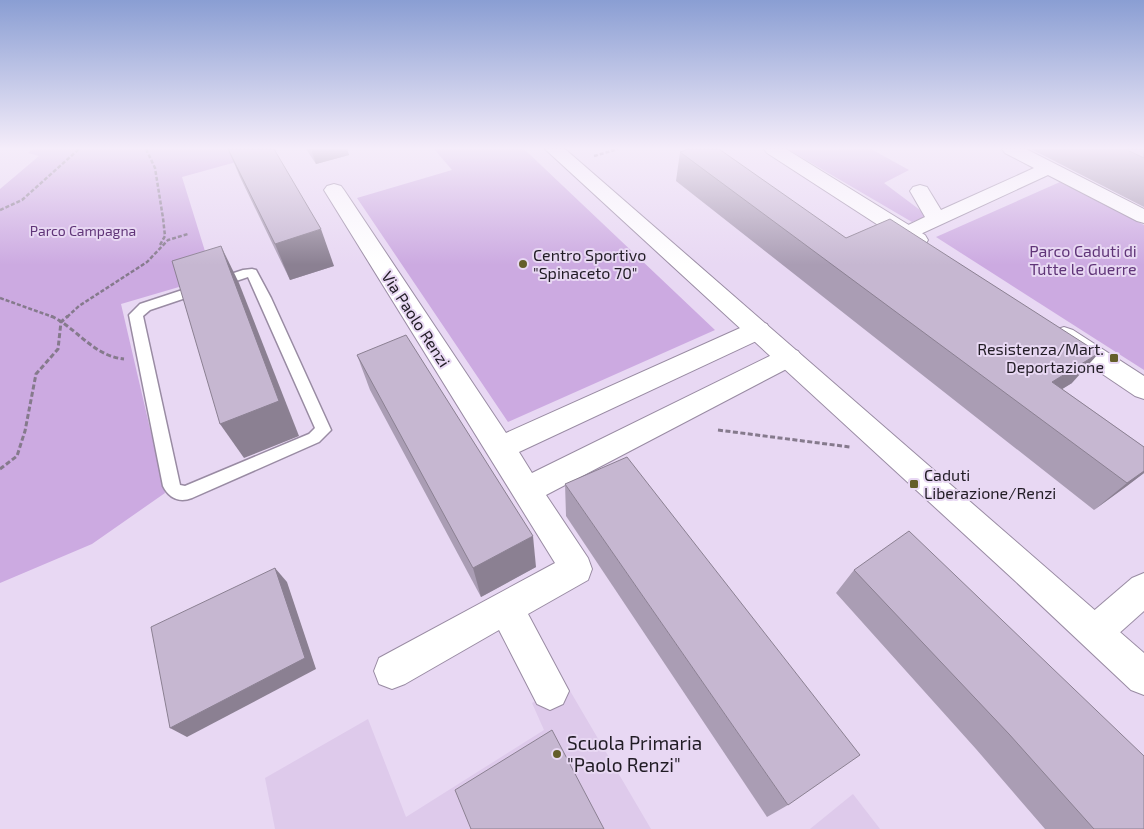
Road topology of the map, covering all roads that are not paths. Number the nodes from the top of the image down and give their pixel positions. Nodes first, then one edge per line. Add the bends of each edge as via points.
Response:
1 (601, 188) edge
2 (835, 188) edge
3 (1006, 188) edge
4 (1088, 188) edge
5 (334, 190) dead end
6 (920, 192) dead end
7 (1144, 216) edge
8 (937, 219) junction
9 (907, 233) junction
10 (932, 249) edge
11 (265, 298) joint
12 (1046, 324) edge
13 (758, 330) junction
14 (789, 357) junction
15 (1144, 389) edge
16 (500, 448) junction
17 (527, 490) junction
18 (1144, 589) edge
19 (506, 608) junction
20 (1095, 632) junction
21 (1141, 669) edge
22 (392, 672) dead end
23 (550, 691) dead end

1 - 13 street
2 - 9 street
3 - 8 street
4 - 7 street
5 - 16 street, Via Paolo Renzi
6 - 8 street
8 - 9 street
9 - 10 street
11 - 11 lane via 252,273 248,273 145,307 136,315 171,486 176,492 186,493 259,463 314,438 323,430
12 - 15 street
13 - 14 street
13 - 16 street
14 - 17 street
14 - 20 street
16 - 17 street, Via Paolo Renzi
17 - 19 street, Via Paolo Renzi via 576,569
18 - 20 street
19 - 22 street, Via Paolo Renzi
19 - 23 street
20 - 21 street

